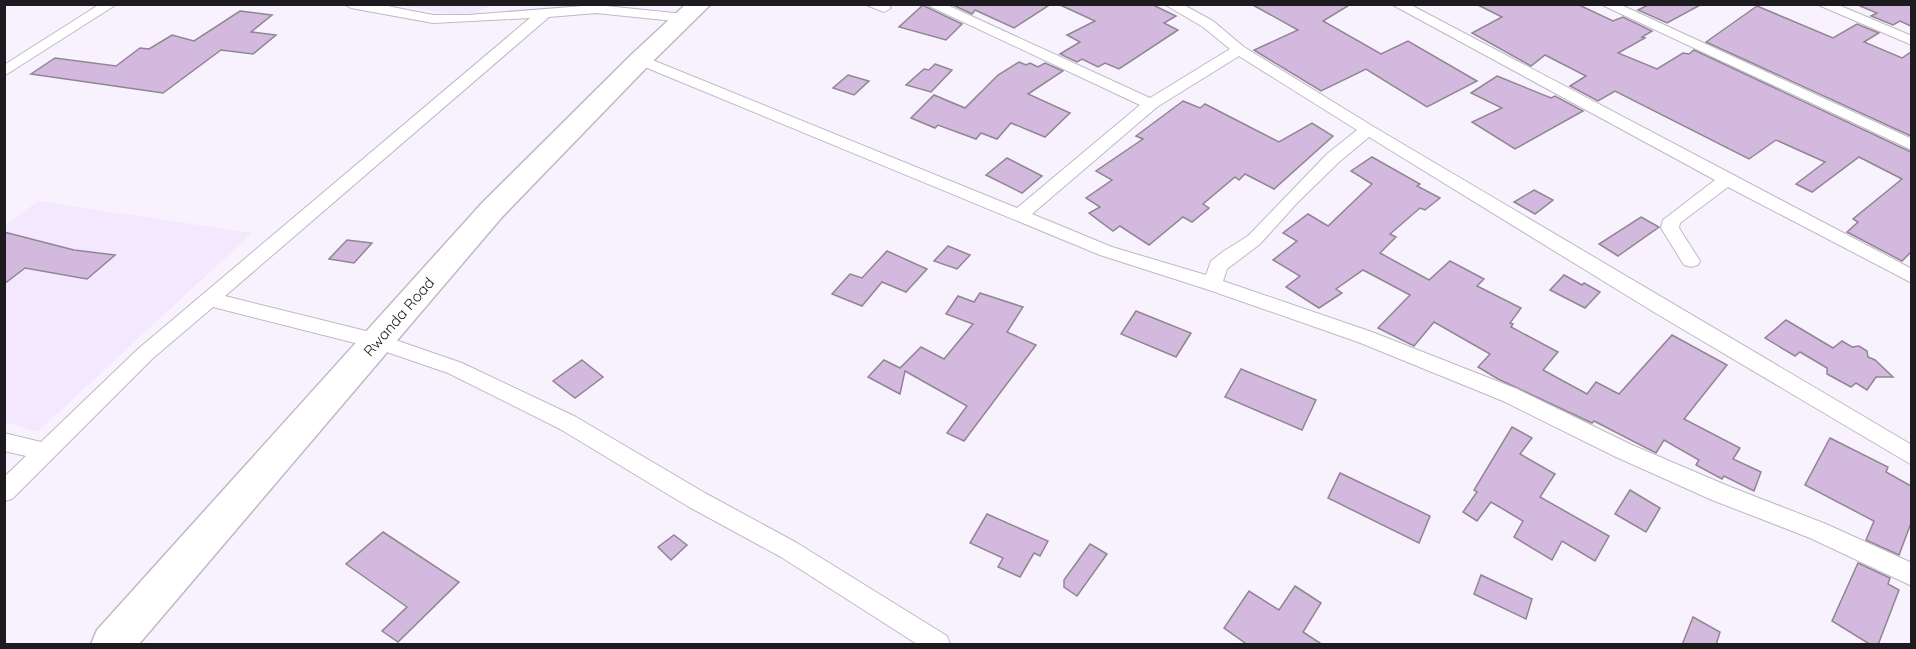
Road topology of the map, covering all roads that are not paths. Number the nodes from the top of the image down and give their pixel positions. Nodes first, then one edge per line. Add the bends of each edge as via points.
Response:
1 (110, 4) edge
2 (351, 4) edge
3 (932, 4) edge
4 (1171, 4) edge
5 (1398, 4) edge
6 (1606, 4) edge
7 (1824, 4) edge
8 (692, 11) edge
9 (546, 12) junction
10 (1911, 41) edge
11 (1239, 50) junction
12 (640, 60) junction
13 (4, 72) edge
14 (1151, 104) junction
15 (1368, 130) junction
16 (1911, 146) edge
17 (1726, 179) junction
18 (1020, 215) junction
19 (1691, 261) dead end
20 (1908, 268) edge
21 (1213, 284) junction
22 (209, 299) junction
23 (378, 341) junction
24 (4, 442) edge
25 (45, 452) junction
26 (1911, 456) edge
27 (4, 492) edge
28 (1911, 575) edge
29 (112, 645) edge
30 (938, 645) edge

1 - 13 street
2 - 9 street via 434,19
3 - 14 street
4 - 11 street via 1208,24
5 - 17 street
6 - 16 street
7 - 10 street
8 - 9 street
8 - 12 highway, Rwanda Road
9 - 22 street
11 - 14 street
11 - 15 street
12 - 18 street
12 - 23 highway, Rwanda Road via 492,210
14 - 18 street
15 - 21 street via 1291,199 1254,240 1218,266
15 - 26 street
17 - 19 street via 1672,220 1670,228
17 - 20 street
18 - 21 street via 1107,251
21 - 28 street via 1365,337 1510,395 1635,456 1818,531
22 - 23 street
22 - 25 street via 145,354
23 - 29 highway, Rwanda Road
23 - 30 street via 455,368 568,423 789,550
24 - 25 street
25 - 27 street

